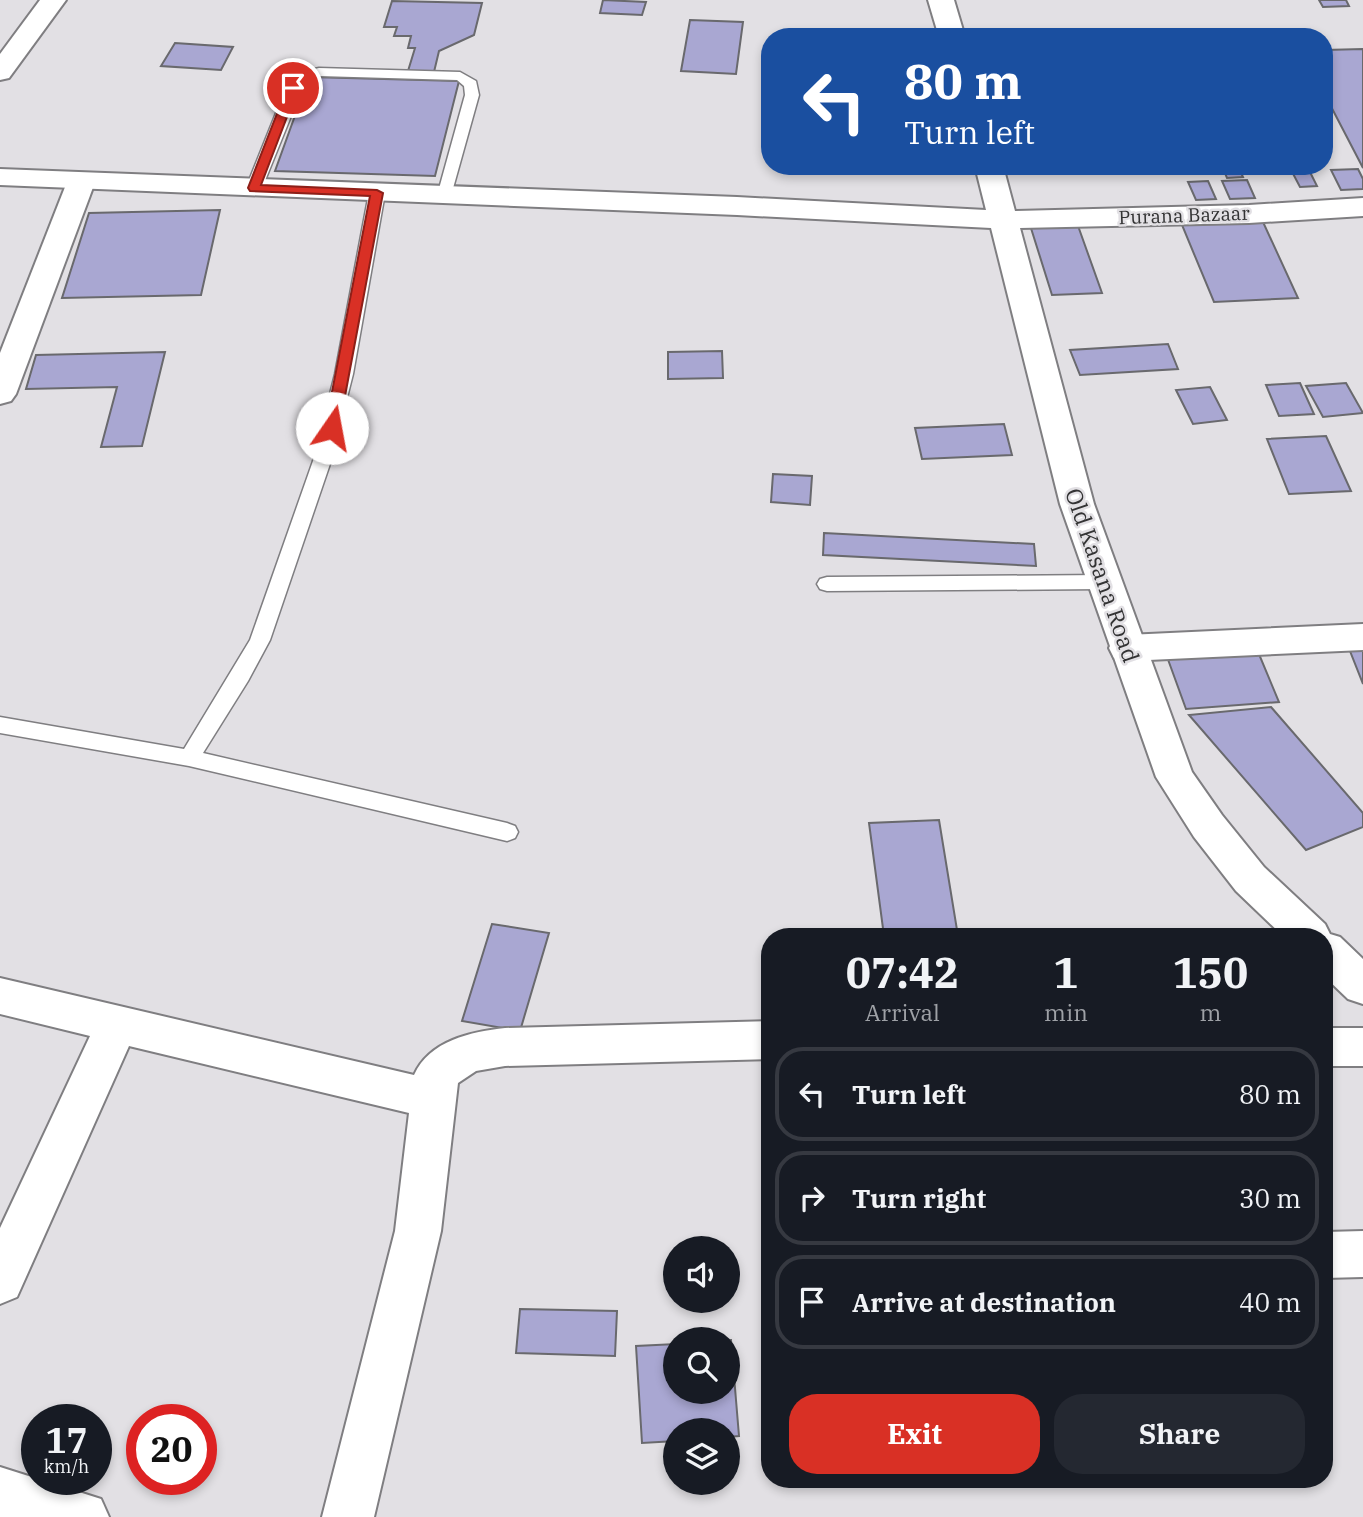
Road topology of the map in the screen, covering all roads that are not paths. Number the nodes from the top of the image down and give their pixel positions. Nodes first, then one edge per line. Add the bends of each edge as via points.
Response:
1 (53, 0) edge
2 (941, 0) edge
3 (949, 28) edge
4 (0, 72) edge
5 (992, 175) edge
6 (0, 177) edge
7 (81, 182) junction
8 (254, 188) junction
9 (377, 193) junction
10 (445, 195) junction
11 (1363, 207) edge
12 (1004, 220) junction
13 (0, 394) edge
14 (1104, 582) junction
15 (827, 584) dead end
16 (1363, 637) edge
17 (1127, 648) junction
18 (0, 724) edge
19 (189, 758) junction
20 (507, 832) dead end
21 (1302, 928) edge
22 (1333, 958) edge
23 (1363, 986) edge
24 (0, 996) edge
25 (117, 1024) junction
26 (761, 1040) edge
27 (1333, 1046) edge
28 (1363, 1047) edge
29 (432, 1099) junction
30 (1363, 1254) edge
31 (1333, 1255) edge
32 (0, 1281) edge
33 (0, 1493) edge
34 (83, 1517) edge
35 (348, 1517) edge

1 - 4 street
2 - 3 street
5 - 12 street, Old Kasana Road
6 - 7 street, Purana Bazaar
7 - 8 street, Purana Bazaar
7 - 13 street
8 - 9 street, Purana Bazaar
8 - 10 lane via 301,76 319,72 460,76 471,84 472,95
9 - 10 street, Purana Bazaar
9 - 19 lane via 344,374 322,461 260,640
10 - 12 street, Purana Bazaar
11 - 12 street, Purana Bazaar
12 - 14 street, Old Kasana Road via 1077,504
14 - 15 lane
14 - 17 street, Old Kasana Road
16 - 17 street
17 - 21 street, Old Kasana Road via 1175,777 1250,879
18 - 19 lane
19 - 20 lane
22 - 23 street
24 - 25 street
25 - 29 street
25 - 32 street
26 - 29 street via 470,1051 435,1078
27 - 28 street
29 - 35 street via 418,1231
30 - 31 street
33 - 34 street

